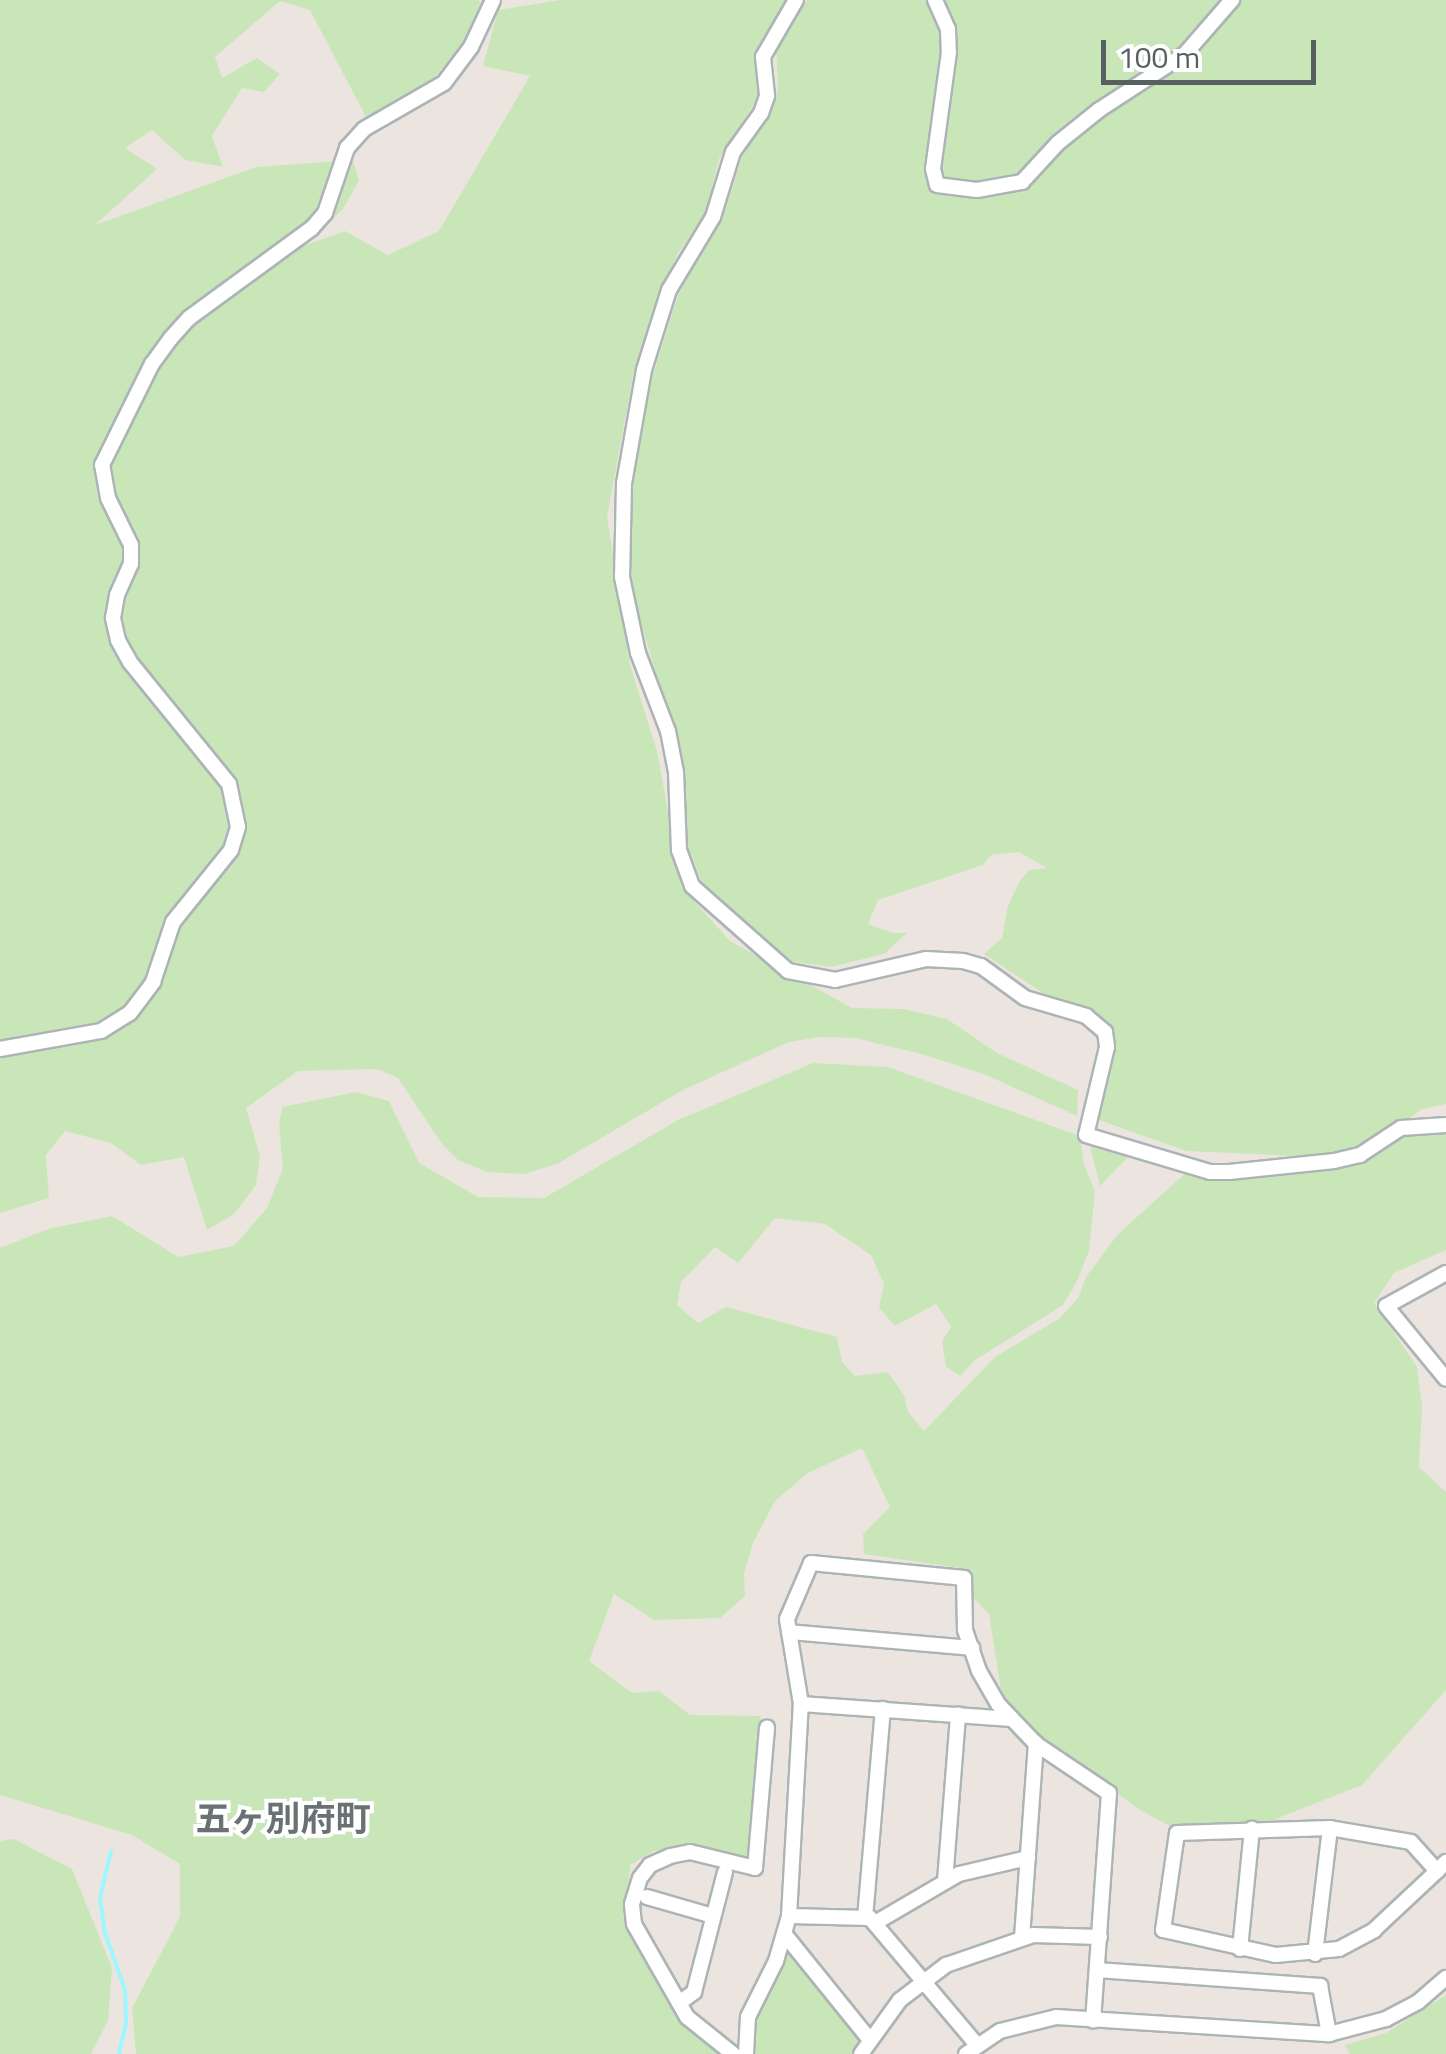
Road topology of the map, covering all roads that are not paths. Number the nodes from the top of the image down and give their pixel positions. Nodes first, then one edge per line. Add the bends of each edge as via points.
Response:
1 (493, 0) edge
2 (796, 0) edge
3 (934, 0) edge
4 (1232, 0) edge
5 (0, 1050) edge
6 (1446, 1125) edge
7 (1446, 1272) edge
8 (1446, 1379) edge
9 (789, 1632) junction
10 (972, 1648) junction
11 (801, 1704) junction
12 (882, 1710) junction
13 (958, 1715) junction
14 (1011, 1719) junction
15 (767, 1728) dead end
16 (1036, 1744) junction
17 (1330, 1828) junction
18 (1252, 1829) junction
19 (1028, 1858) junction
20 (1442, 1867) edge
21 (725, 1872) dead end
22 (946, 1881) junction
23 (647, 1897) dead end
24 (714, 1916) junction
25 (790, 1916) junction
26 (870, 1920) junction
27 (786, 1936) junction
28 (1100, 1937) junction
29 (1022, 1938) junction
30 (1240, 1949) junction
31 (1315, 1954) junction
32 (1097, 1970) junction
33 (1446, 1978) edge
34 (923, 1981) junction
35 (679, 2003) junction
36 (1093, 2020) junction
37 (1328, 2034) junction
38 (869, 2039) junction
39 (971, 2050) edge
40 (733, 2054) edge
41 (746, 2054) edge
42 (861, 2054) edge

1 - 5 street via 444,84 364,129 347,148 325,213 312,228 170,338 102,466 108,498 131,546 113,618 118,640 229,784 238,827 231,850 173,922 153,982 130,1013 101,1031
2 - 6 street via 763,57 767,96 761,113 733,152 713,217 669,290 644,370 624,484 622,577 638,653 668,731 679,850 692,886 788,970 835,980 926,959 963,961 1025,998 1086,1016 1105,1032 1107,1047 1086,1135 1229,1172 1334,1161 1360,1155 1401,1128
3 - 4 street via 948,29 949,52 933,169 937,186 977,190 1022,182 1058,142 1185,54
7 - 8 street via 1386,1306
9 - 10 street
9 - 10 street via 787,1618 811,1564 964,1578
9 - 11 street
10 - 14 street via 988,1689
11 - 12 street
11 - 25 street
12 - 13 street
12 - 26 street
13 - 14 street
13 - 22 street
14 - 16 street
15 - 35 street via 755,1868 690,1852 670,1856 650,1866 633,1893 634,1924
16 - 19 street
16 - 28 street via 1112,1799
17 - 18 street
17 - 20 street via 1411,1842
17 - 31 street
18 - 30 street
18 - 30 street via 1176,1833 1163,1930
19 - 22 street
19 - 29 street
20 - 31 street via 1360,1939
21 - 24 street
22 - 26 street
23 - 24 street
24 - 35 street via 694,1992
25 - 26 street
25 - 27 street
26 - 34 street
27 - 38 street
27 - 41 street via 748,2017
28 - 29 street
28 - 32 street
29 - 34 street via 946,1964
30 - 31 street
32 - 36 street
32 - 37 street via 1320,1986
33 - 37 street via 1386,2019
34 - 38 street
34 - 39 street
35 - 40 street
36 - 37 street
36 - 39 street via 1029,2022
38 - 42 street

